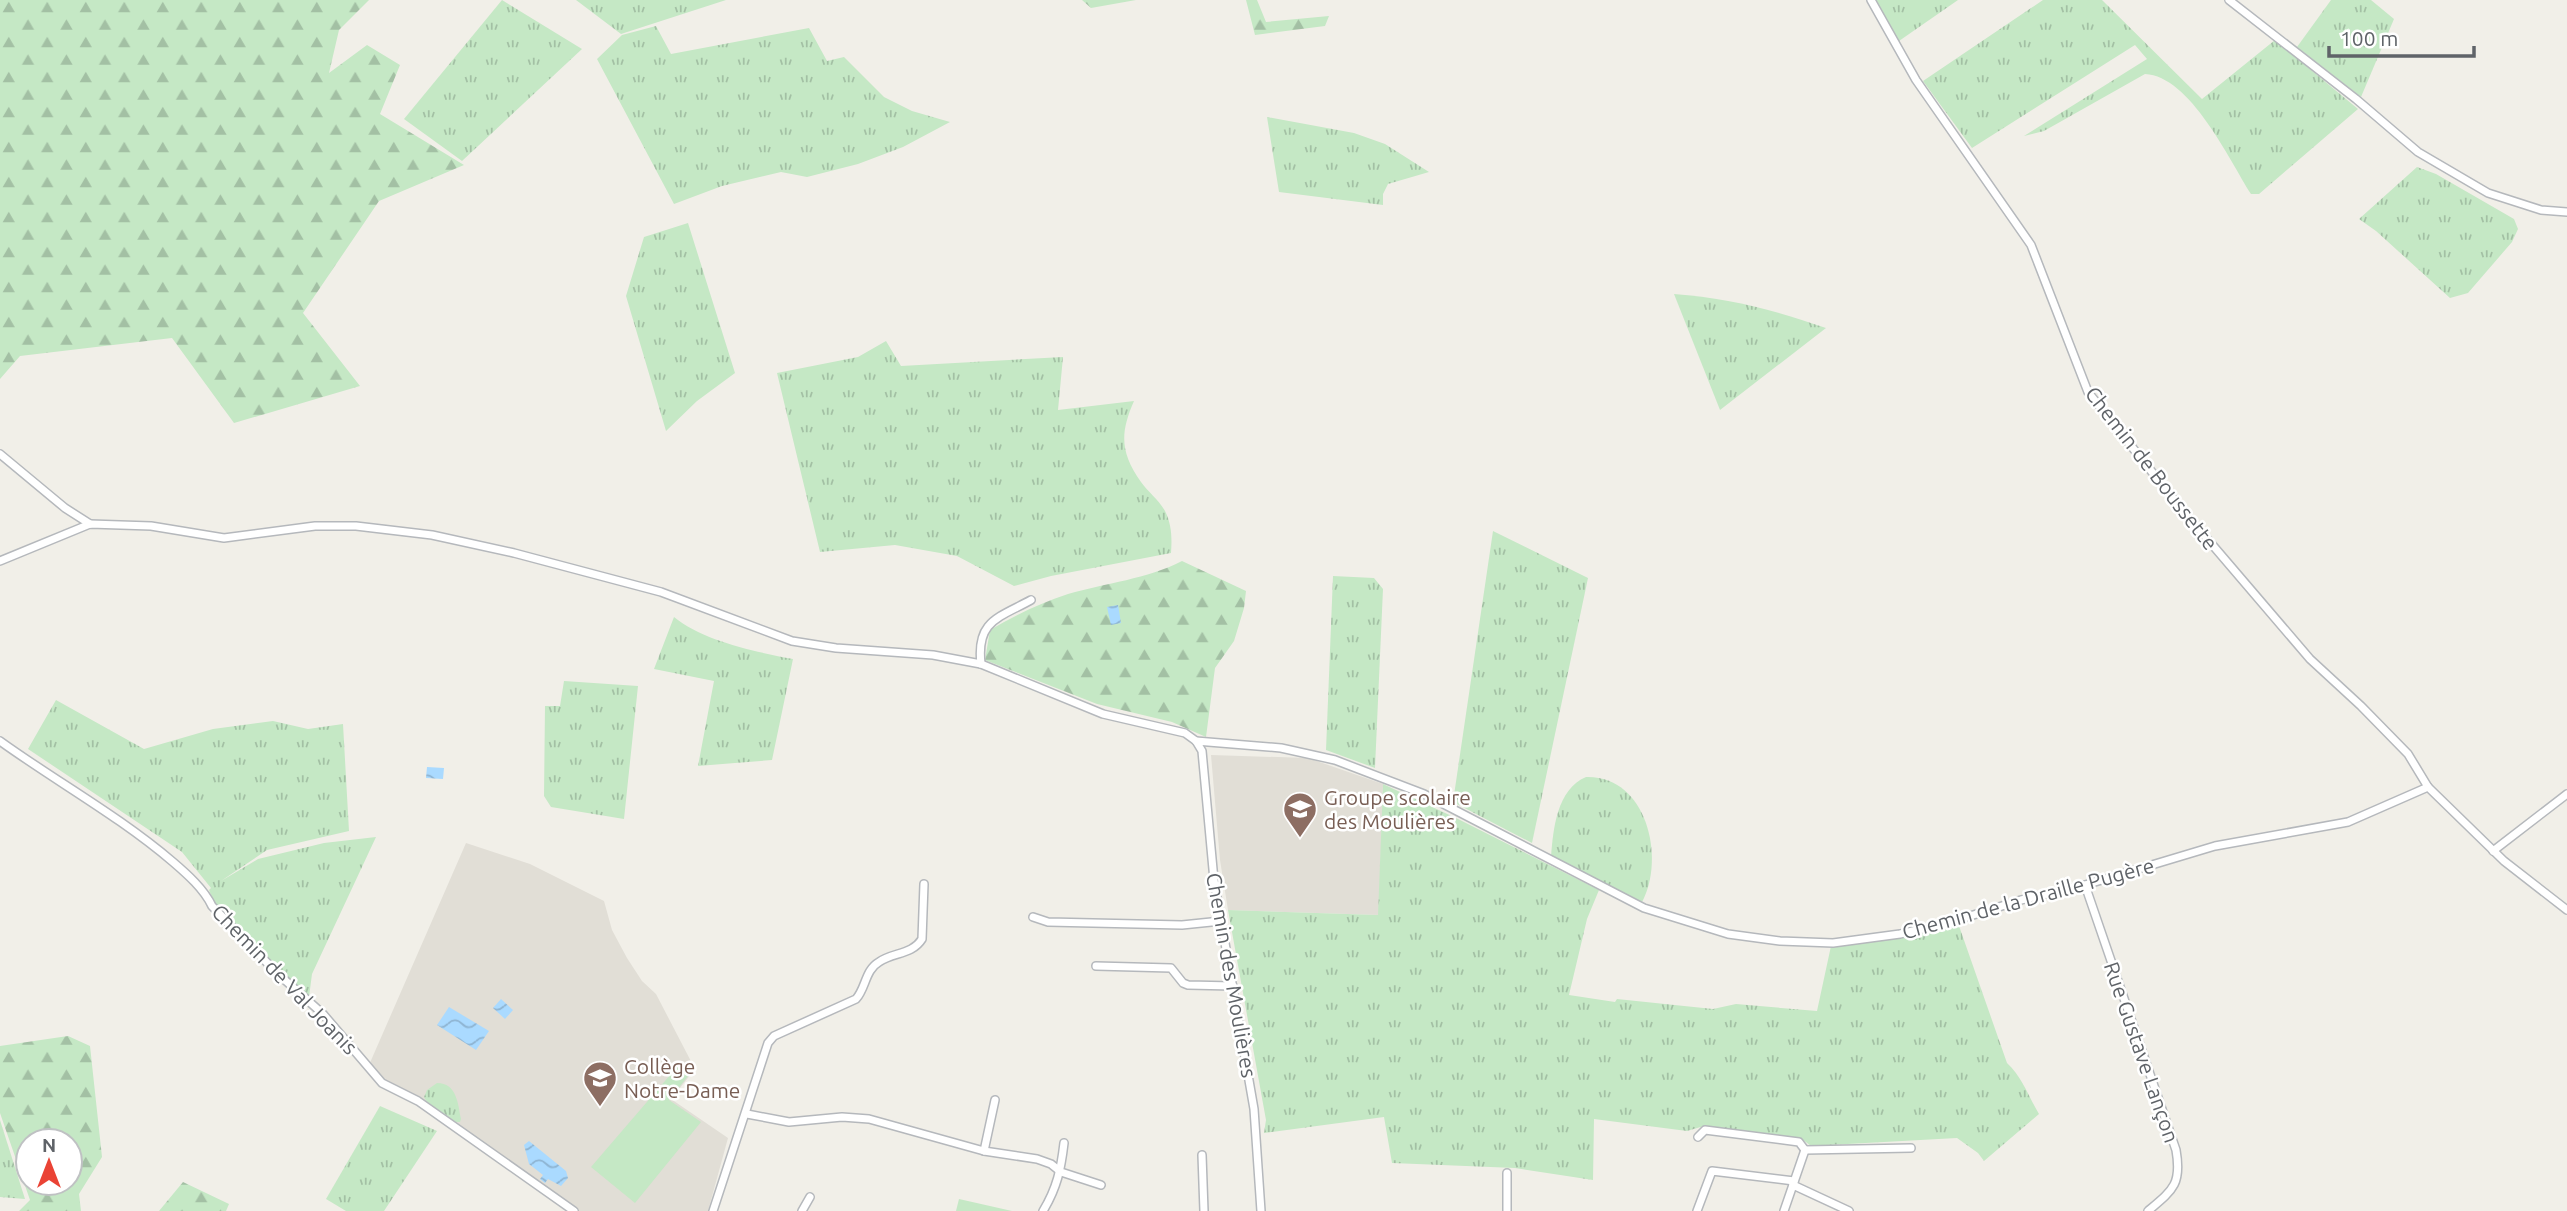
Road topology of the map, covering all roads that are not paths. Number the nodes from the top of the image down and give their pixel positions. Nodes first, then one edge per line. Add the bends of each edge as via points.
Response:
1 (1871, 0) edge
2 (2229, 0) edge
3 (2567, 212) edge
4 (0, 454) edge
5 (90, 524) junction
6 (0, 561) edge
7 (1031, 600) dead end
8 (981, 664) junction
9 (0, 741) edge
10 (1196, 741) junction
11 (2428, 788) junction
12 (2567, 794) edge
13 (2493, 851) junction
14 (925, 884) dead end
15 (2085, 885) junction
16 (2567, 910) edge
17 (1033, 917) dead end
18 (1221, 921) junction
19 (1096, 966) dead end
20 (1233, 986) junction
21 (995, 1100) dead end
22 (747, 1114) junction
23 (1699, 1137) dead end
24 (1065, 1143) dead end
25 (1911, 1148) dead end
26 (1805, 1150) junction
27 (984, 1151) junction
28 (1202, 1155) dead end
29 (1061, 1172) junction
30 (1507, 1173) dead end
31 (1794, 1183) junction
32 (1101, 1185) dead end
33 (810, 1197) dead end
34 (574, 1211) edge
35 (713, 1211) edge
36 (802, 1211) edge
37 (1043, 1211) edge
38 (1204, 1211) edge
39 (1261, 1211) edge
40 (1507, 1211) edge
41 (1697, 1211) edge
42 (1784, 1211) edge
43 (1849, 1211) edge
44 (2148, 1211) edge

1 - 11 street, Chemin de Boussette via 1916,80 2031,244 2088,392 2309,659 2408,754
2 - 3 street via 2418,152 2488,193 2541,210
4 - 5 street
5 - 6 street
5 - 8 street, Chemin de la Draille Pugère via 150,526 224,538 315,526 432,535 661,592 792,641
7 - 8 street via 987,625 980,639
8 - 10 street, Chemin de la Draille Pugère via 1103,714 1185,733
9 - 34 street, Chemin de Val Joanis via 115,817 185,873 277,973 323,1014 382,1083 418,1101
10 - 15 street, Chemin de la Draille Pugère via 1281,748 1335,760 1424,794 1644,908 1728,934 1780,942 1843,942 1951,922
10 - 18 street, Chemin des Moulières via 1202,751
11 - 13 street, Chemin de Boussette
11 - 15 street, Chemin de la Draille Pugère via 2348,822 2215,846
12 - 13 street
13 - 16 street, Chemin de Boussette
14 - 22 street via 918,946 880,961 856,999 774,1036 763,1055
15 - 44 street, Rue Gustave Lançon via 2176,1150 2176,1184
17 - 18 street via 1048,922 1182,925
18 - 20 street, Chemin des Moulières
19 - 20 street via 1171,968 1188,985
20 - 39 street, Chemin des Moulières via 1254,1109
21 - 27 street
22 - 27 street via 789,1122 869,1119
22 - 35 street
23 - 26 street via 1705,1130 1759,1136 1799,1142
24 - 29 street
25 - 26 street
26 - 31 street
27 - 29 street via 1037,1159
28 - 38 street
29 - 32 street
29 - 37 street
30 - 40 street
31 - 41 street via 1712,1171
31 - 42 street
31 - 43 street
33 - 36 street

